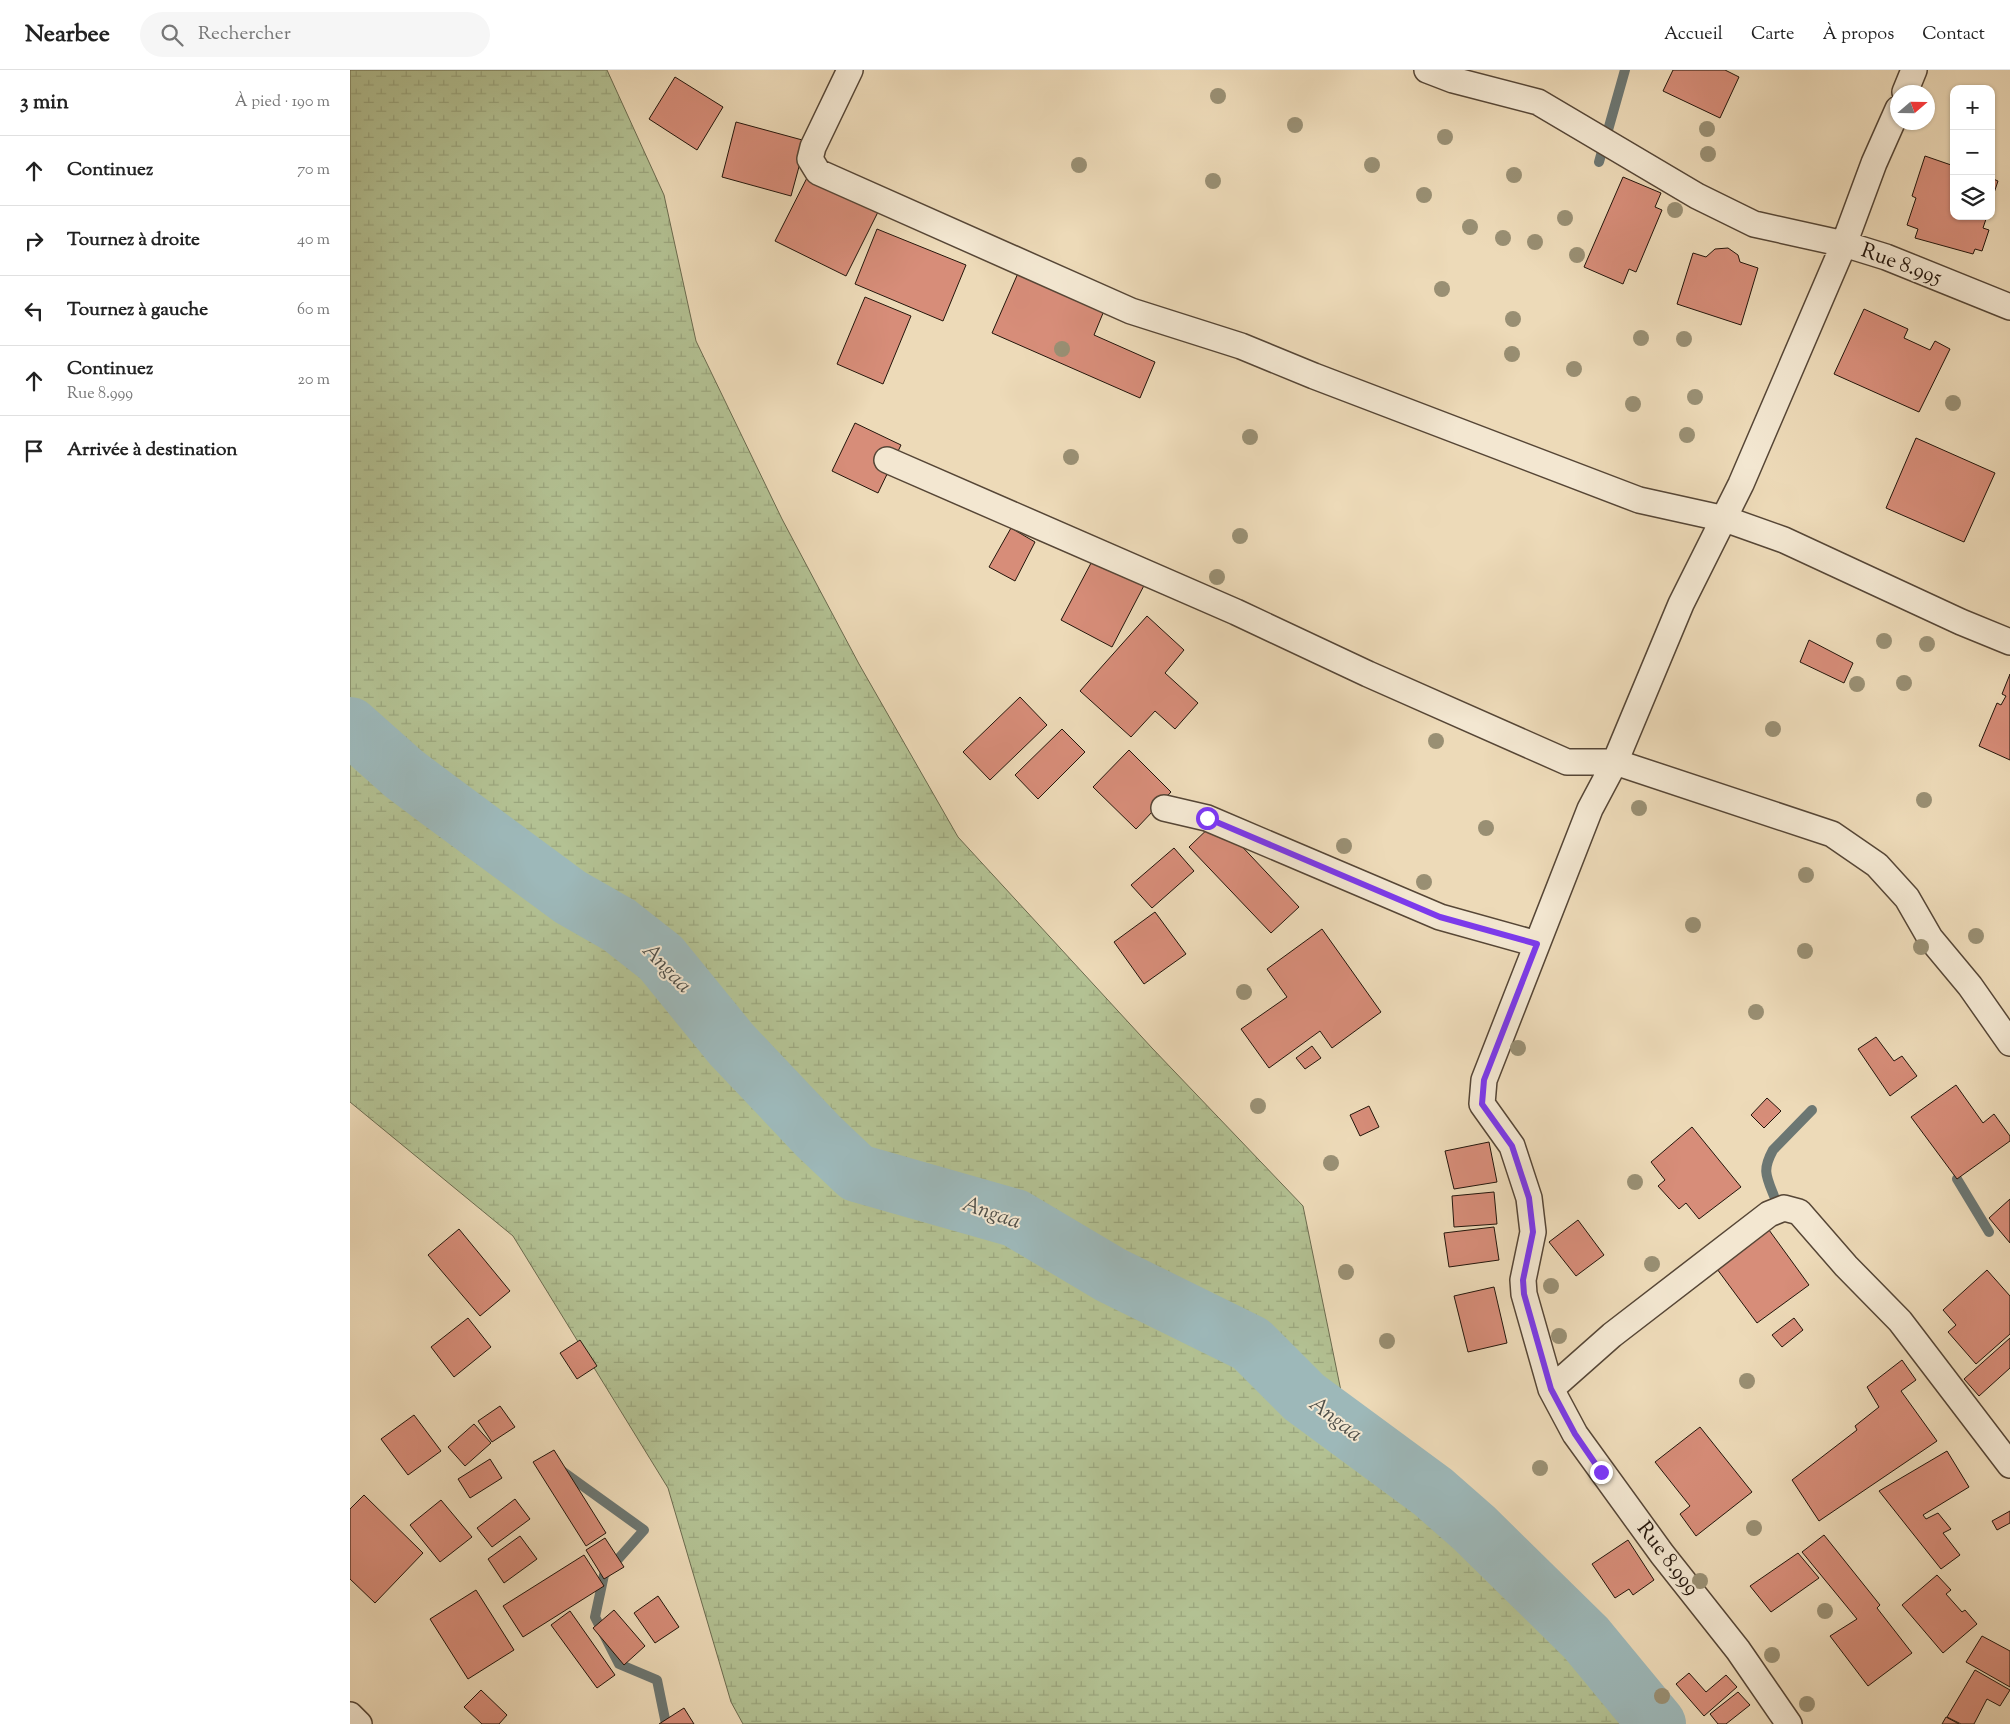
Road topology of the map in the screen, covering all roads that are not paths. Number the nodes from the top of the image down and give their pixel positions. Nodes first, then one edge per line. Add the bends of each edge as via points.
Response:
1 (850, 70) edge
2 (1427, 70) edge
3 (1914, 70) edge
4 (1908, 85) edge
5 (1890, 127) edge
6 (1844, 244) junction
7 (2010, 307) edge
8 (886, 460) dead end
9 (1725, 519) junction
10 (2010, 642) edge
11 (1615, 762) junction
12 (1164, 808) dead end
13 (1537, 944) junction
14 (2010, 1043) edge
15 (1551, 1389) junction
16 (2010, 1465) edge
17 (350, 1715) edge
18 (359, 1724) edge
19 (1788, 1724) edge

1 - 9 street via 813,147 810,159 818,172 1131,311 1241,346 1639,500
2 - 6 street via 1538,102 1697,196 1754,224
3 - 4 street
5 - 6 street, Rue 8.995
6 - 7 street, Rue 8.995 via 1886,257
6 - 9 street, Rue 8.999
8 - 11 street via 1236,612 1566,762
9 - 10 street via 1784,540
9 - 11 street, Rue 8.999 via 1681,604
11 - 13 street, Rue 8.999 via 1590,809
11 - 14 street via 1832,834 1858,850 1878,865 1907,898 1930,938 1970,986
12 - 13 street via 1207,818 1440,917
13 - 15 street, Rue 8.999 via 1484,1080 1482,1104 1512,1146 1529,1198 1533,1232 1523,1280 1524,1294
15 - 16 street via 1612,1335 1769,1214 1784,1208 1799,1212 1900,1321
15 - 19 street, Rue 8.999 via 1575,1434 1601,1472 1738,1650
17 - 18 street

